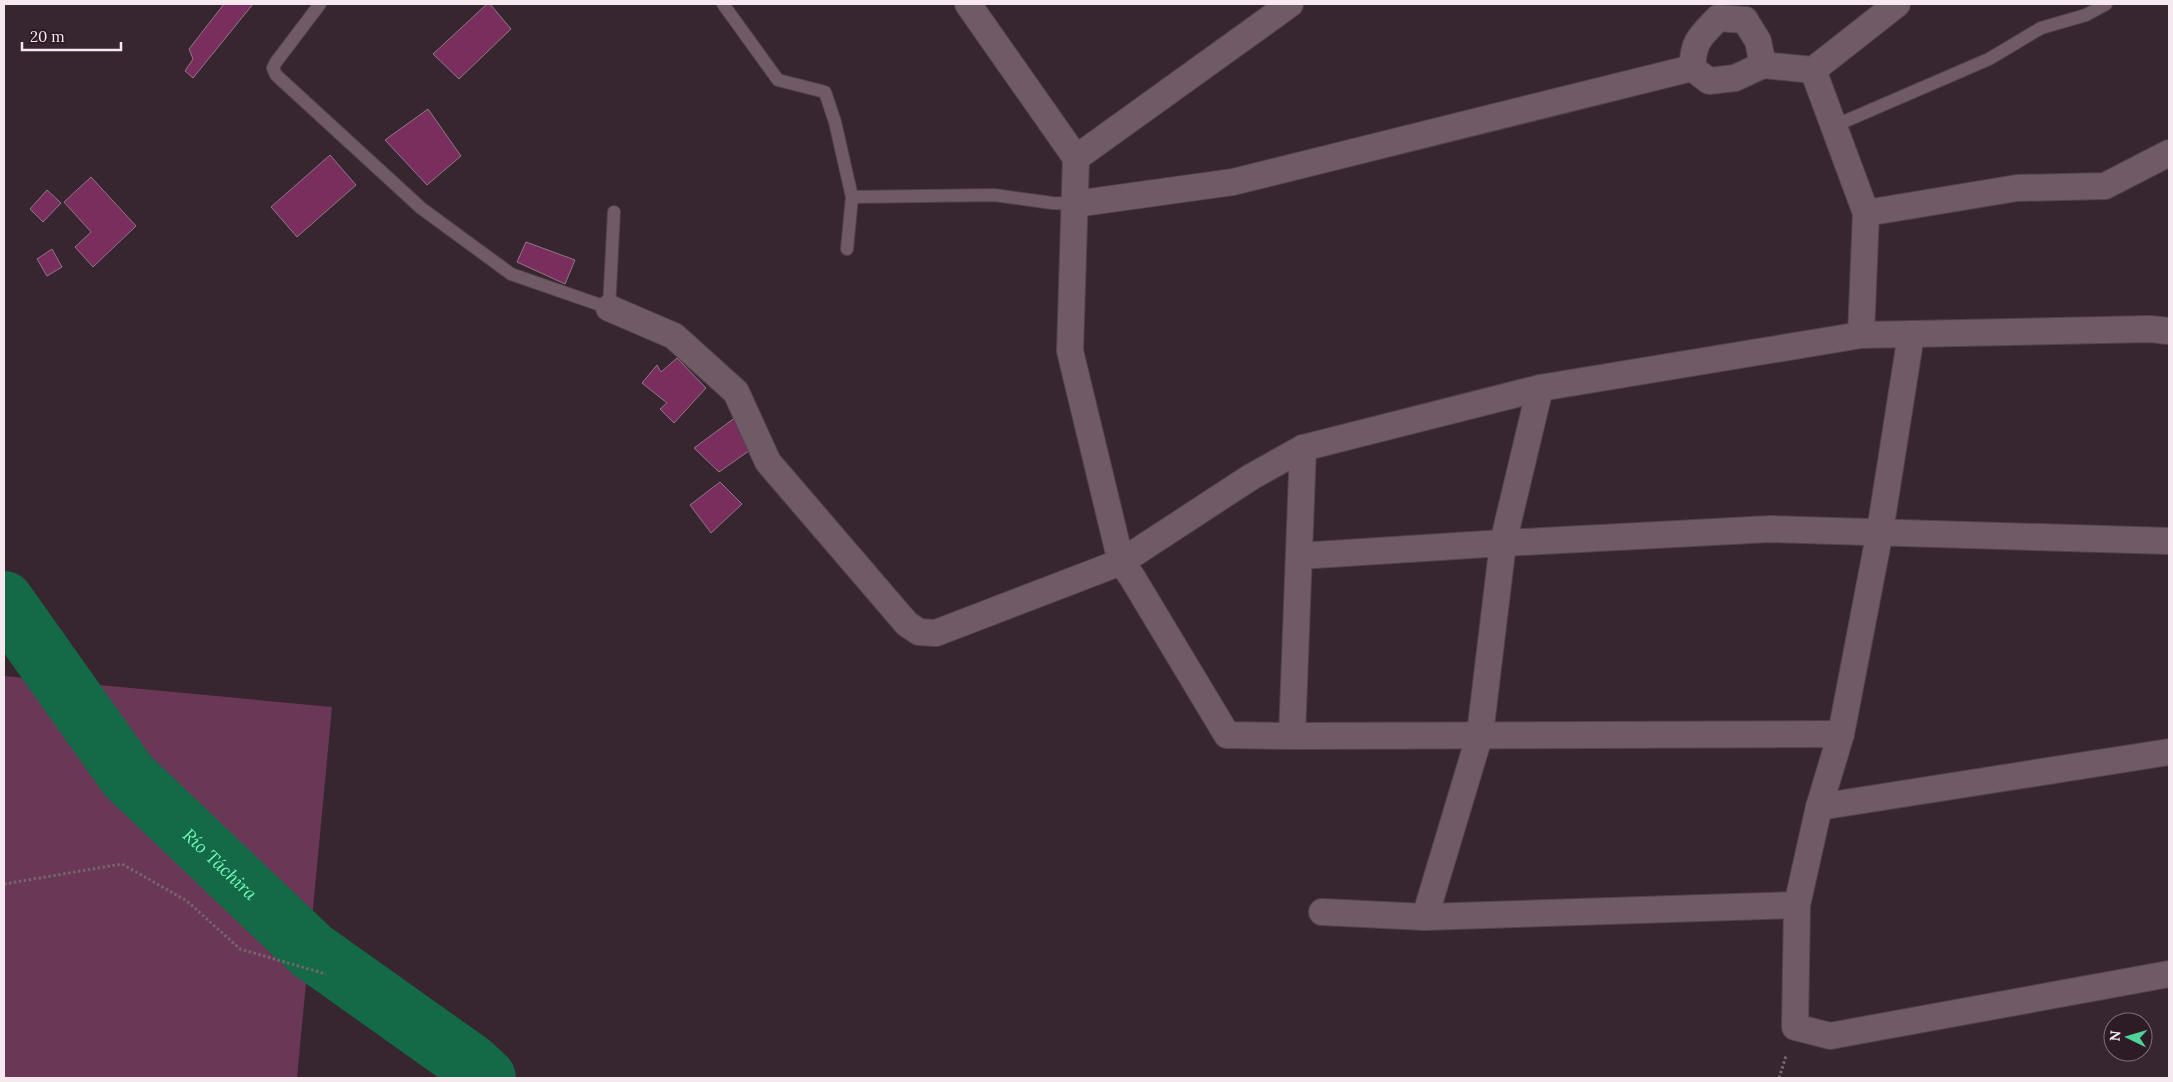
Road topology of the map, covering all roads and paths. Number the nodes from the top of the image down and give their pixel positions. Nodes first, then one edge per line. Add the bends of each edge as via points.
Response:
1 (320, 4) edge
2 (723, 4) edge
3 (968, 4) edge
4 (1290, 4) edge
5 (1896, 4) edge
6 (2106, 4) edge
7 (1748, 12) edge
8 (1763, 65) junction
9 (1692, 68) junction
10 (1813, 70) junction
11 (1834, 126) junction
12 (2169, 153) edge
13 (1076, 158) junction
14 (852, 197) junction
15 (1075, 204) junction
16 (614, 212) dead end
17 (1866, 213) junction
18 (847, 249) dead end
19 (609, 308) junction
20 (2169, 331) edge
21 (1861, 335) junction
22 (1911, 335) junction
23 (1540, 388) junction
24 (1303, 448) junction
25 (1880, 531) junction
26 (2169, 541) edge
27 (1504, 543) junction
28 (1299, 556) junction
29 (1121, 562) junction
30 (1480, 734) junction
31 (1842, 734) junction
32 (1292, 736) junction
33 (2169, 752) edge
34 (1819, 807) junction
35 (4, 884) edge
36 (1797, 905) junction
37 (1322, 912) dead end
38 (1425, 917) junction
39 (326, 974) dead end
40 (2169, 974) edge

1 - 19 lane via 276,62 276,75 421,208 511,274
2 - 14 lane via 778,80 825,92
3 - 13 street
4 - 13 street
5 - 10 street
6 - 11 lane via 2086,15 2041,28 1988,59
7 - 8 street
7 - 9 street via 1718,18 1694,48
8 - 9 street via 1735,78 1710,81
8 - 10 street
9 - 15 street via 1233,182
10 - 11 street
11 - 17 street
12 - 17 street via 2105,186 2017,188
13 - 15 street
14 - 15 lane via 994,195
14 - 18 lane
15 - 29 street via 1070,351
16 - 19 lane
17 - 21 street
19 - 29 street via 674,336 736,392 768,462 907,624 919,632 936,633
20 - 22 street
21 - 22 street
21 - 23 street
22 - 25 street
23 - 24 street
23 - 27 street
24 - 28 street
24 - 29 street via 1251,477
25 - 26 street
25 - 27 street via 1770,529
25 - 31 street
27 - 28 street
27 - 30 street
28 - 32 street
29 - 32 street via 1226,734
30 - 31 street
30 - 32 street
30 - 38 street
31 - 34 street
33 - 34 street
34 - 36 street
35 - 39 path via 122,864 187,901 240,949
36 - 38 street
36 - 40 street via 1796,1027 1830,1036
37 - 38 street

